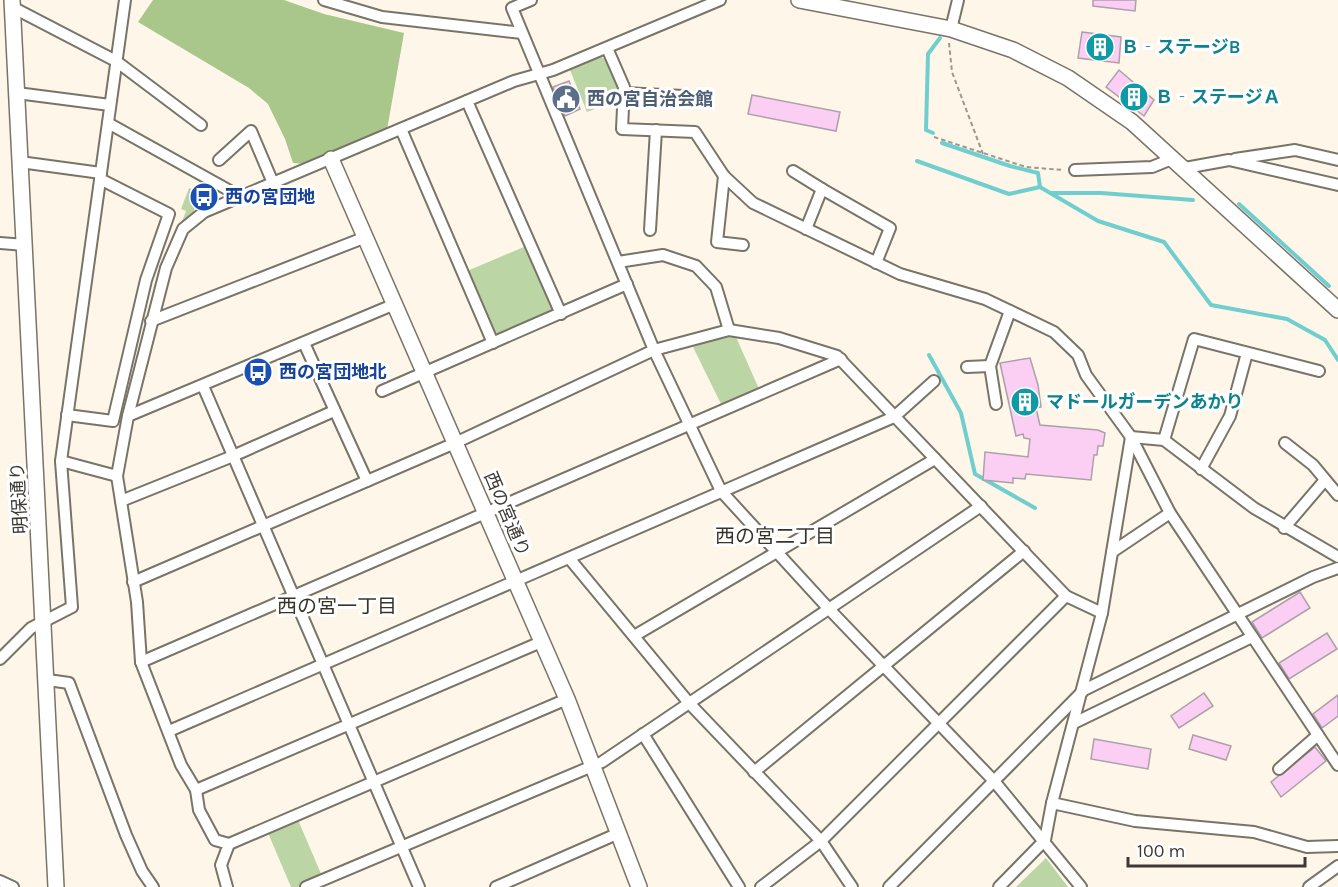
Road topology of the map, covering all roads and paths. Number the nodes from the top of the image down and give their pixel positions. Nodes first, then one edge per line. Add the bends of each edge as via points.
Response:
1 (124, 0) edge
2 (326, 0) edge
3 (531, 0) edge
4 (720, 0) edge
5 (799, 0) edge
6 (958, 0) edge
7 (12, 3) edge
8 (951, 29) junction
9 (522, 33) junction
10 (607, 48) junction
11 (116, 61) junction
12 (538, 75) junction
13 (17, 93) junction
14 (624, 93) junction
15 (683, 96) dead end
16 (467, 101) junction
17 (110, 105) junction
18 (108, 123) junction
19 (201, 125) dead end
20 (401, 129) junction
21 (656, 130) junction
22 (934, 136) dead end
23 (983, 154) junction
24 (331, 159) junction
25 (219, 160) dead end
26 (1229, 160) junction
27 (1338, 160) edge
28 (20, 162) junction
29 (1179, 163) junction
30 (1075, 170) joint
31 (793, 171) dead end
32 (100, 176) junction
33 (724, 176) junction
34 (273, 183) junction
35 (1338, 185) edge
36 (822, 189) junction
37 (241, 197) junction
38 (806, 229) junction
39 (650, 230) dead end
40 (366, 237) junction
41 (0, 243) edge
42 (25, 245) junction
43 (743, 245) dead end
44 (618, 262) junction
45 (876, 263) junction
46 (627, 284) junction
47 (395, 304) junction
48 (1336, 304) edge
49 (1010, 311) junction
50 (561, 314) junction
51 (151, 321) junction
52 (729, 330) junction
53 (304, 343) junction
54 (493, 343) junction
55 (654, 350) junction
56 (1247, 353) junction
57 (841, 359) junction
58 (990, 366) junction
59 (967, 367) dead end
60 (1319, 370) dead end
61 (424, 373) junction
62 (934, 381) dead end
63 (203, 386) junction
64 (382, 391) dead end
65 (996, 404) dead end
66 (334, 411) junction
67 (67, 415) junction
68 (128, 416) junction
69 (894, 417) junction
70 (690, 422) junction
71 (1131, 437) junction
72 (1164, 440) junction
73 (455, 443) junction
74 (1285, 443) dead end
75 (233, 456) junction
76 (935, 459) junction
77 (61, 461) junction
78 (1201, 469) junction
79 (117, 476) junction
80 (1325, 480) junction
81 (368, 481) junction
82 (721, 491) junction
83 (1338, 495) edge
84 (121, 501) junction
85 (981, 506) junction
86 (485, 512) junction
87 (1170, 513) junction
88 (263, 526) junction
89 (1284, 528) junction
90 (777, 551) junction
91 (1024, 551) junction
92 (1112, 552) junction
93 (1338, 557) edge
94 (569, 558) junction
95 (1338, 568) edge
96 (515, 581) junction
97 (133, 582) junction
98 (293, 596) junction
99 (1066, 596) junction
100 (829, 609) junction
101 (1102, 613) junction
102 (1238, 614) junction
103 (44, 621) junction
104 (633, 636) junction
105 (1252, 637) junction
106 (541, 642) junction
107 (0, 658) edge
108 (141, 662) junction
109 (324, 664) junction
110 (883, 666) junction
111 (48, 680) junction
112 (1084, 690) junction
113 (567, 699) junction
114 (689, 704) junction
115 (349, 723) junction
116 (1074, 723) junction
117 (939, 724) junction
118 (169, 731) junction
119 (643, 734) junction
120 (1318, 735) junction
121 (1338, 765) edge
122 (593, 766) junction
123 (1279, 769) dead end
124 (754, 771) junction
125 (375, 781) junction
126 (994, 781) junction
127 (196, 790) junction
128 (1052, 803) junction
129 (619, 833) junction
130 (1045, 840) junction
131 (821, 841) junction
132 (229, 844) junction
133 (1338, 846) edge
134 (403, 847) junction
135 (1338, 866) edge
136 (0, 880) edge
137 (13, 887) edge
138 (56, 887) edge
139 (153, 887) edge
140 (227, 887) edge
141 (306, 887) edge
142 (419, 887) edge
143 (496, 887) edge
144 (639, 887) edge
145 (739, 887) edge
146 (761, 887) edge
147 (852, 887) edge
148 (889, 887) edge
149 (999, 887) edge
150 (1081, 887) edge
151 (1309, 887) edge

1 - 11 street
2 - 9 street via 382,17
3 - 9 street via 512,8
4 - 10 street
5 - 8 street
6 - 8 street
7 - 11 street
7 - 13 street, 明保通り
8 - 23 path via 952,72
8 - 29 street via 1012,51 1068,78 1132,122
9 - 12 street
10 - 12 street
10 - 14 street
11 - 17 street
11 - 19 street
12 - 16 street
12 - 44 street
13 - 17 street
13 - 28 street, 明保通り
14 - 15 street
14 - 21 street via 622,129
16 - 20 street
16 - 50 street
17 - 18 street
18 - 32 street
18 - 37 street
20 - 24 street
20 - 54 street
21 - 33 street via 695,132
21 - 39 street
22 - 23 path
23 - 30 path via 1026,167
24 - 34 street
24 - 40 street, 西の宮通り
25 - 34 street via 251,131
26 - 27 street via 1295,150
26 - 29 street
26 - 35 street
28 - 32 street
28 - 42 street, 明保通り
29 - 30 street
29 - 48 street
31 - 36 street
32 - 67 street
32 - 67 street via 169,214 146,280 113,421
33 - 38 street via 753,203
33 - 43 street via 717,242
34 - 37 street
36 - 38 street
36 - 45 street via 890,228
37 - 51 street via 204,212 183,229 166,268
38 - 45 street
40 - 47 street, 西の宮通り
40 - 51 street
41 - 42 street
42 - 103 street, 明保通り
44 - 46 street
44 - 52 street via 663,255 696,266 716,287
45 - 49 street
46 - 50 street
46 - 55 street
47 - 53 street
47 - 61 street, 西の宮通り
49 - 58 street
49 - 71 street via 1054,332 1078,355 1086,375
50 - 54 street
51 - 68 street
52 - 55 street
52 - 57 street via 779,338
53 - 63 street
53 - 66 street
54 - 61 street
55 - 70 street
55 - 73 street
56 - 60 street
56 - 72 street via 1194,339
56 - 78 street via 1230,416
57 - 69 street
57 - 70 street
58 - 59 street
58 - 65 street
61 - 64 street
61 - 73 street, 西の宮通り
62 - 69 street
63 - 68 street
63 - 75 street
66 - 75 street
66 - 81 street
67 - 77 street
68 - 79 street
69 - 76 street
69 - 82 street
70 - 82 street
70 - 86 street
71 - 72 street
71 - 87 street
71 - 92 street
72 - 78 street
73 - 81 street
73 - 86 street, 西の宮通り
74 - 80 street
75 - 84 street
75 - 88 street
76 - 85 street
76 - 90 street
77 - 79 street
77 - 103 street via 72,607
78 - 89 street
79 - 84 street
80 - 83 street
80 - 89 street
81 - 88 street
82 - 90 street
82 - 94 street
84 - 97 street
85 - 91 street
85 - 100 street
86 - 96 street, 西の宮通り
86 - 98 street
87 - 92 street
87 - 102 street
88 - 97 street
88 - 98 street
89 - 93 street
90 - 100 street
90 - 104 street
91 - 99 street
91 - 110 street
92 - 101 street
94 - 96 street
94 - 104 street
95 - 102 street
96 - 106 street, 西の宮通り
96 - 109 street
97 - 108 street
98 - 108 street
98 - 109 street
99 - 101 street
99 - 117 street
100 - 110 street
100 - 114 street
101 - 112 street
102 - 105 street
102 - 112 street
103 - 107 street via 31,628
103 - 111 street, 明保通り
104 - 114 street
105 - 116 street
105 - 120 street
106 - 113 street, 西の宮通り
106 - 115 street
108 - 118 street
109 - 115 street
109 - 118 street
110 - 117 street
110 - 124 street
111 - 138 street, 明保通り
111 - 139 street via 69,683 126,835
112 - 116 street
112 - 126 street
113 - 122 street, 西の宮通り
113 - 125 street
114 - 119 street
114 - 124 street
115 - 125 street
115 - 127 street
116 - 128 street
117 - 126 street
117 - 131 street
118 - 127 street via 181,765
119 - 122 street
119 - 145 street
120 - 121 street
120 - 123 street
122 - 129 street, 西の宮通り
122 - 134 street
124 - 131 street
125 - 132 street
125 - 134 street
126 - 130 street
126 - 148 street
127 - 132 street via 199,810 215,840
128 - 130 street
128 - 133 street via 1135,821 1254,831 1307,847
129 - 143 street
129 - 144 street, 西の宮通り
130 - 149 street
130 - 150 street
131 - 146 street
131 - 147 street
132 - 140 street via 221,865
134 - 141 street
134 - 142 street
135 - 151 street
136 - 137 street

